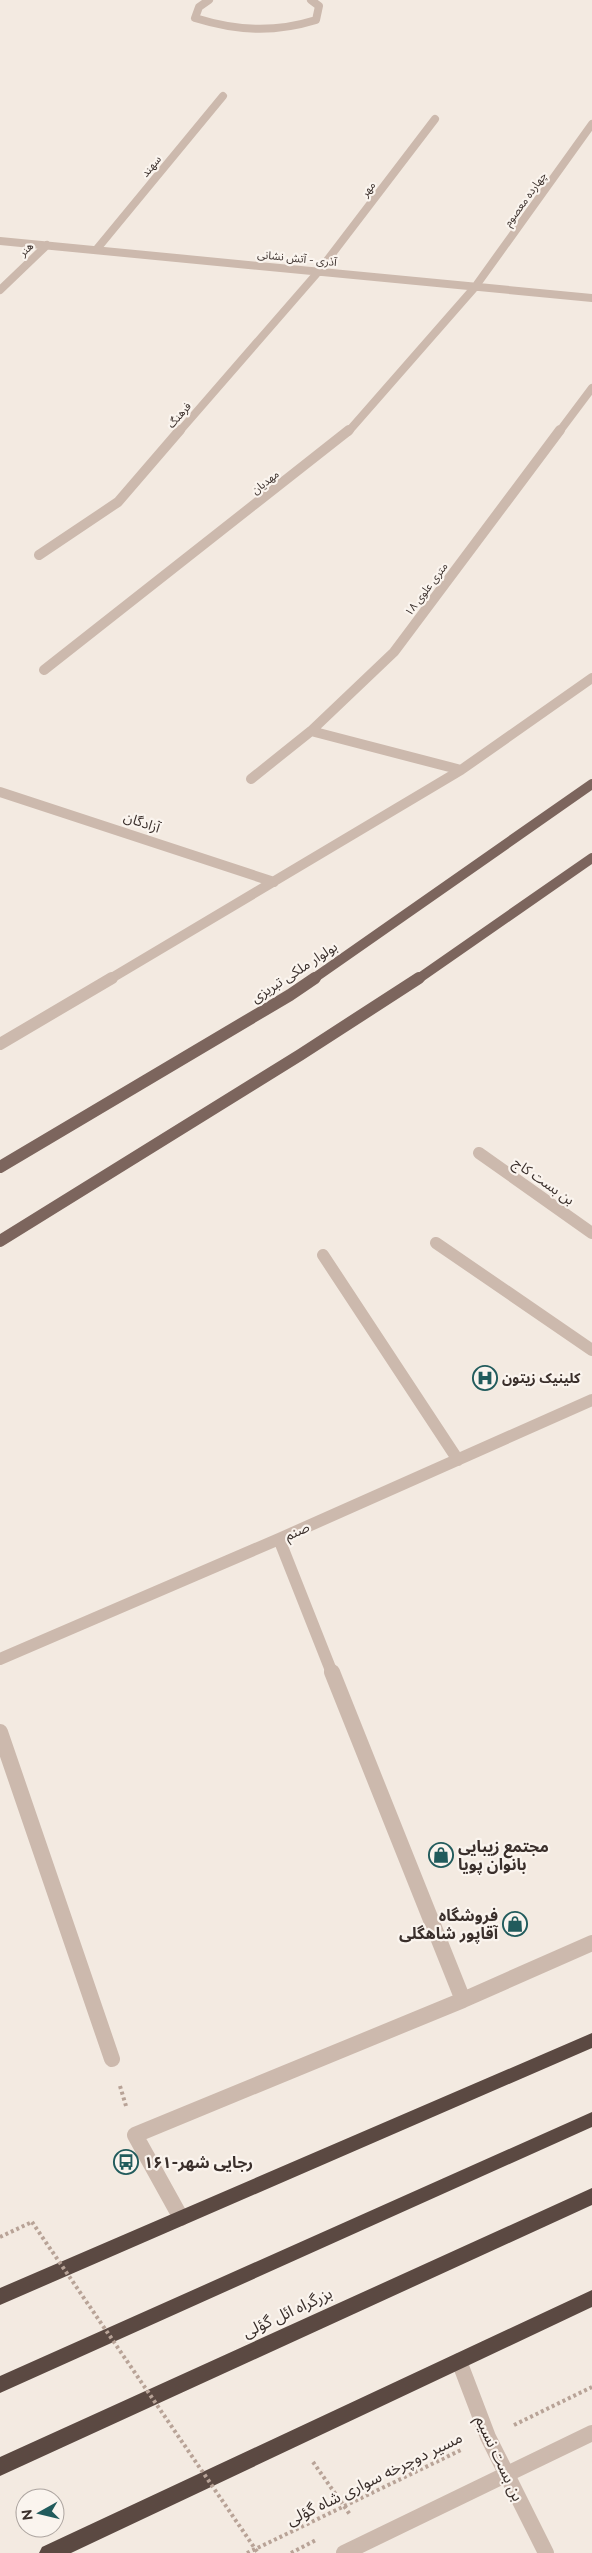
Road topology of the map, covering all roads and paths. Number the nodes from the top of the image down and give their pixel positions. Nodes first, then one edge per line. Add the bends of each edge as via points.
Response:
1 (209, 0) edge
2 (311, 0) edge
3 (223, 96) dead end
4 (435, 119) dead end
5 (592, 124) edge
6 (0, 241) edge
7 (47, 245) junction
8 (96, 250) junction
9 (319, 272) junction
10 (475, 287) junction
11 (0, 290) edge
12 (592, 298) edge
13 (592, 388) edge
14 (39, 555) dead end
15 (44, 670) dead end
16 (592, 678) edge
17 (311, 731) junction
18 (461, 770) junction
19 (251, 779) dead end
20 (592, 784) edge
21 (0, 792) edge
22 (592, 858) edge
23 (274, 882) junction
24 (0, 1044) edge
25 (479, 1153) dead end
26 (0, 1167) edge
27 (592, 1234) edge
28 (0, 1241) edge
29 (436, 1243) dead end
30 (323, 1255) dead end
31 (592, 1350) edge
32 (592, 1400) edge
33 (458, 1460) junction
34 (279, 1539) junction
35 (0, 1659) edge
36 (0, 1732) edge
37 (592, 1943) edge
38 (463, 2000) junction
39 (592, 2040) edge
40 (112, 2059) joint
41 (592, 2119) edge
42 (135, 2134) junction
43 (592, 2196) edge
44 (181, 2218) junction
45 (0, 2237) edge
46 (0, 2297) edge
47 (592, 2298) edge
48 (459, 2361) junction
49 (0, 2385) edge
50 (592, 2387) edge
51 (592, 2433) edge
52 (488, 2437) junction
53 (296, 2438) junction
54 (0, 2466) edge
55 (506, 2474) junction
56 (343, 2507) junction
57 (370, 2540) junction
58 (50, 2553) edge
59 (248, 2553) edge
60 (258, 2553) edge
61 (344, 2553) edge
62 (546, 2553) edge

1 - 2 street via 200,7 195,18 226,29 265,31 292,29 316,20 319,6
3 - 8 street, سهند
4 - 9 street, مهر
5 - 10 street, چهارده معصوم
6 - 7 street, آذرى - آتش نشانى
7 - 8 street, آذرى - آتش نشانى
7 - 11 street, هنر
8 - 9 street, آذرى - آتش نشانى
9 - 10 street, آذرى - آتش نشانى
9 - 14 street, فرهنگ via 118,502
10 - 12 street, آذرى - آتش نشانى
10 - 15 street, مهدیان via 350,430
13 - 17 street, ۱۸ متری علوی via 394,652
16 - 18 street
17 - 18 street
17 - 19 street, ۱۸ متری علوی
18 - 23 street
20 - 26 main road, بولوار ملکی تبریزی via 290,995
21 - 23 street, آزادگان
22 - 28 main road via 344,1027
23 - 24 street
25 - 27 street, بن بست کاج
29 - 31 street
30 - 33 street
32 - 33 street, صنم
33 - 34 street, صنم
34 - 35 street, صنم
34 - 38 street
36 - 40 street
37 - 38 street
38 - 42 street
39 - 44 highway
40 - 42 path
41 - 49 highway
42 - 44 street
43 - 54 highway, بزرگراه ائل گؤلی
44 - 46 highway
45 - 60 path, bridge via 32,2222
47 - 48 highway
48 - 52 street, بن بست نسیم
48 - 53 highway
50 - 52 path, مسیر دوچرخه سواری شاه گؤلی
51 - 55 street
52 - 55 street, بن بست نسیم
52 - 56 path, مسیر دوچرخه سواری شاه گؤلی
53 - 56 path
53 - 58 highway
55 - 57 street
55 - 62 street, بن بست نسیم
56 - 57 path
56 - 59 path, مسیر دوچرخه سواری شاه گؤلی
57 - 61 street

